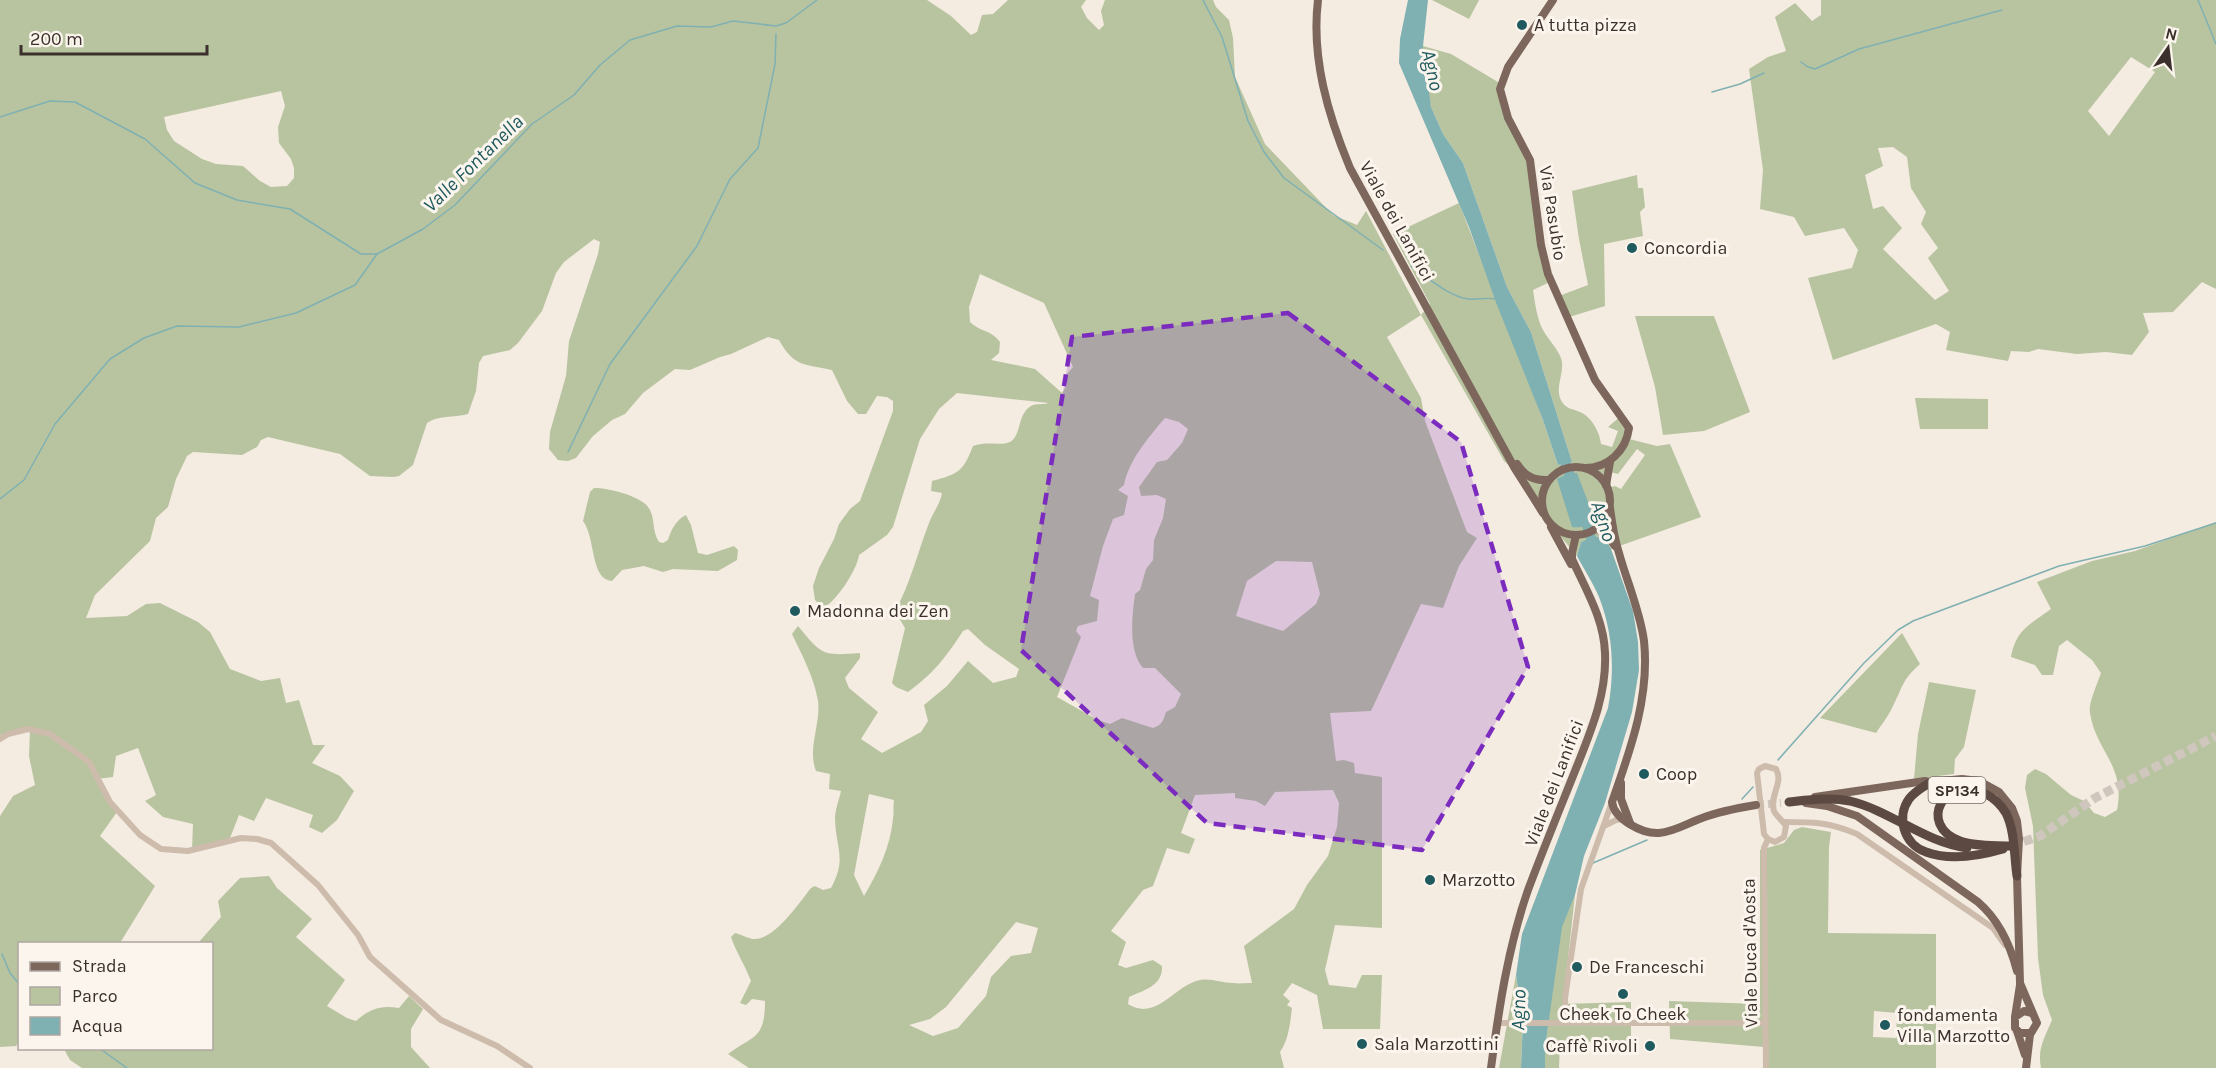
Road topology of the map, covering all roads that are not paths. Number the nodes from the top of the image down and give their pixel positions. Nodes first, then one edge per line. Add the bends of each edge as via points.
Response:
1 (1318, 0) edge
2 (1553, 0) edge
3 (1501, 441) junction
4 (1610, 462) junction
5 (1585, 468) junction
6 (1548, 480) junction
7 (1605, 485) junction
8 (1610, 508) junction
9 (1543, 513) junction
10 (1550, 524) junction
11 (1597, 530) junction
12 (1576, 536) junction
13 (1618, 550) junction
14 (1585, 589) junction
15 (0, 739) edge
16 (1622, 774) junction
17 (1931, 782) junction
18 (1612, 802) junction
19 (1785, 802) junction
20 (1756, 805) tunnel mouth
21 (1623, 819) junction
22 (1784, 822) junction
23 (1631, 824) junction
24 (1604, 826) junction
25 (1768, 839) junction
26 (2011, 846) junction
27 (2018, 876) junction
28 (2016, 967) junction
29 (2020, 983) junction
30 (2032, 1013) junction
31 (2015, 1017) junction
32 (1566, 1022) junction
33 (1497, 1023) junction
34 (1766, 1023) junction
35 (2017, 1031) junction
36 (2030, 1034) junction
37 (2026, 1064) edge
38 (530, 1068) edge
39 (1491, 1068) edge
40 (1766, 1068) edge

1 - 3 main road, Viale dei Lanifici via 1321,75 1336,134 1350,168
2 - 4 main road, Via Pasubio via 1508,67 1500,89 1508,118 1530,160 1548,274 1595,380 1629,428 1624,444
3 - 6 main road, Viale dei Lanifici via 1526,474 1539,481
3 - 9 main road, Viale dei Lanifici
4 - 5 main road
4 - 7 main road, Via Pasubio
5 - 6 main road via 1556,473
5 - 7 main road
6 - 9 main road via 1541,501
7 - 8 main road
8 - 11 main road
8 - 13 main road
9 - 10 main road
10 - 12 main road
10 - 14 main road, Viale dei Lanifici
11 - 12 main road
11 - 13 main road via 1608,536
12 - 14 main road, Viale dei Lanifici via 1572,559
13 - 16 main road via 1644,641 1642,699
14 - 33 main road, Viale dei Lanifici via 1599,616 1605,652 1604,688 1516,928
15 - 38 street via 28,729 50,734 89,762 110,802 155,847 189,851 241,838 271,843 318,885 358,935 370,957 441,1020 497,1046
16 - 18 main road
16 - 23 main road via 1621,799
17 - 19 main road
17 - 26 highway, SP134 via 1911,796 1904,812 1903,825 1908,837 1920,850 1942,856 1966,856
17 - 27 main road, SP134 via 1979,781 2004,797 2017,821
18 - 21 main road via 1615,813
18 - 24 street
19 - 26 highway via 1851,802 1947,844 1973,849
19 - 28 main road via 1827,806 1857,816 1961,889 1986,908 1999,925
20 - 23 main road via 1717,813 1662,833
21 - 23 main road
21 - 24 street
22 - 25 street via 1784,837 1775,842
22 - 25 street via 1773,807 1778,772 1765,766 1757,773 1764,834
22 - 28 street via 1823,823 1857,834 1993,928
24 - 32 street via 1581,889 1565,998
25 - 34 street, Viale Duca d'Aosta via 1764,848
26 - 27 highway, SP134 via 1968,843 1948,835 1938,819 1941,801 1962,789 1982,792 1998,802 2009,821
27 - 29 main road, SP134
28 - 29 main road
29 - 30 main road, SP134
29 - 31 main road
30 - 31 main road via 2024,1011
30 - 36 main road, SP134 via 2037,1023
31 - 35 main road, SP134
32 - 33 street
32 - 34 street
33 - 39 main road, Viale dei Lanifici
34 - 40 street, Viale Duca d'Aosta
35 - 36 main road
35 - 37 main road, SP134
36 - 37 main road, SP134

